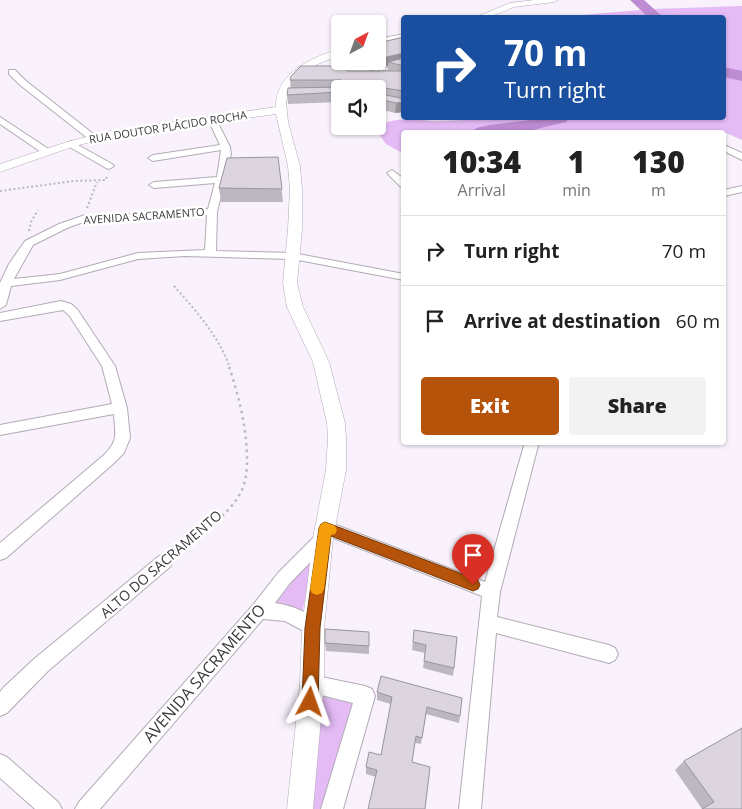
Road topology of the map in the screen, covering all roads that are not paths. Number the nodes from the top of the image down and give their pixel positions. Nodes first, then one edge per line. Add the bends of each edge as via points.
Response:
1 (554, 0) edge
2 (486, 15) edge
3 (331, 57) edge
4 (401, 65) edge
5 (386, 69) edge
6 (369, 70) edge
7 (372, 71) junction
8 (12, 72) dead end
9 (335, 72) edge
10 (390, 75) edge
11 (280, 110) junction
12 (212, 119) junction
13 (0, 120) edge
14 (93, 138) junction
15 (71, 144) junction
16 (225, 148) junction
17 (726, 149) edge
18 (47, 152) junction
19 (742, 157) edge
20 (153, 158) dead end
21 (109, 166) dead end
22 (0, 168) edge
23 (392, 173) dead end
24 (221, 180) junction
25 (401, 182) edge
26 (154, 185) dead end
27 (742, 189) edge
28 (726, 193) edge
29 (212, 212) junction
30 (210, 253) junction
31 (293, 256) junction
32 (401, 276) edge
33 (6, 283) junction
34 (0, 305) edge
35 (0, 317) edge
36 (120, 408) junction
37 (0, 430) edge
38 (531, 445) edge
39 (324, 533) junction
40 (0, 553) edge
41 (165, 561) road end
42 (491, 592) junction
43 (259, 612) junction
44 (490, 623) junction
45 (313, 628) junction
46 (609, 654) dead end
47 (312, 684) junction
48 (0, 706) edge
49 (0, 764) edge
50 (51, 809) edge
51 (86, 809) edge
52 (300, 809) edge
53 (332, 809) edge
54 (470, 809) edge

1 - 2 street via 513,5
3 - 11 street via 312,63 303,72 287,92
4 - 5 lane
6 - 7 lane
7 - 9 lane
7 - 10 lane
8 - 14 street
11 - 12 street, RUA DOUTOR PLÁCIDO ROCHA
11 - 31 street via 295,176
12 - 14 street, RUA DOUTOR PLÁCIDO ROCHA
12 - 16 street
13 - 18 street
14 - 15 street, RUA DOUTOR PLÁCIDO ROCHA
15 - 18 street, RUA DOUTOR PLÁCIDO ROCHA
15 - 21 street
16 - 20 street
16 - 24 street via 226,161
17 - 19 street
18 - 22 street, RUA DOUTOR PLÁCIDO ROCHA
23 - 25 street
24 - 26 street
24 - 29 street
27 - 28 street
29 - 30 street
29 - 33 street, AVENIDA SACRAMENTO via 85,218 28,243
30 - 31 street
30 - 33 street via 146,254 60,277
31 - 32 street
31 - 39 street via 290,283 295,307 322,362 336,423 336,470
33 - 34 street
35 - 36 street via 50,307 68,307 108,366
36 - 37 street
36 - 40 street via 123,438 118,449
38 - 42 street
39 - 42 street
39 - 43 street, AVENIDA SACRAMENTO
39 - 45 street
41 - 48 street, ALTO DO SACRAMENTO via 41,665
42 - 44 street
43 - 45 street via 277,610 291,614
43 - 51 street, AVENIDA SACRAMENTO
44 - 46 street
44 - 54 street
45 - 47 street
47 - 52 street
47 - 53 street via 365,696
49 - 50 street

